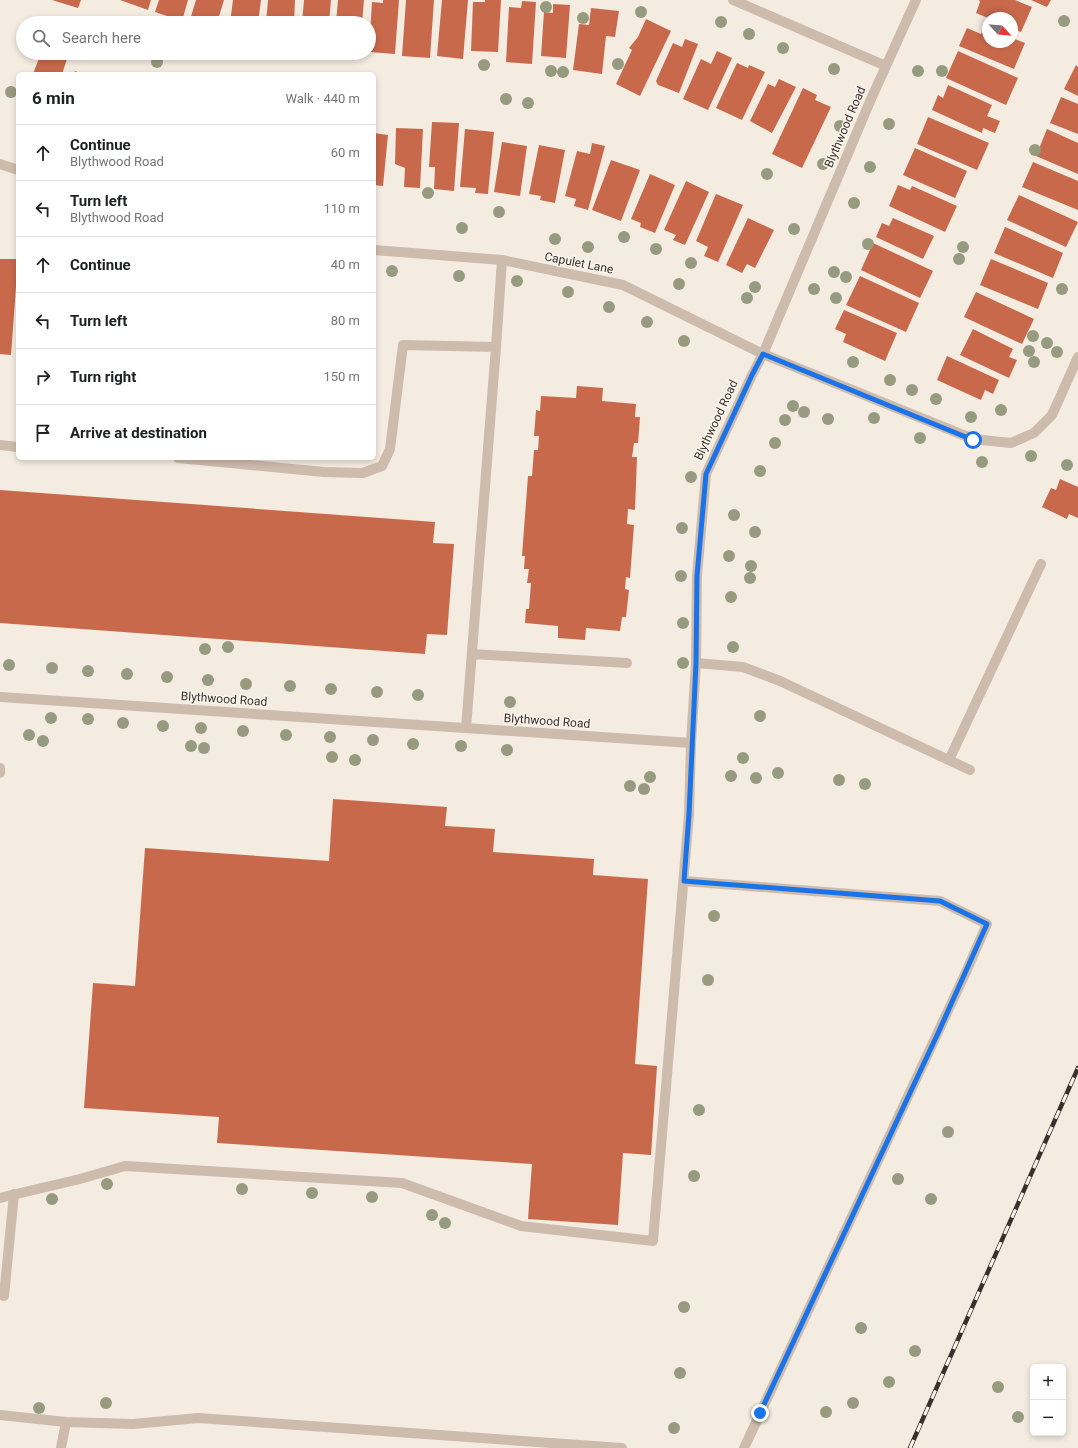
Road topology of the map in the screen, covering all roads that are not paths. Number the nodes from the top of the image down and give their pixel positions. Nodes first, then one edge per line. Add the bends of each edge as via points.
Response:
1 (733, 0) edge
2 (916, 0) edge
3 (886, 66) junction
4 (0, 164) edge
5 (16, 169) edge
6 (376, 250) edge
7 (502, 260) junction
8 (496, 347) junction
9 (763, 354) junction
10 (1078, 357) edge
11 (0, 445) edge
12 (16, 447) edge
13 (199, 460) edge
14 (1041, 564) dead end
15 (472, 654) junction
16 (627, 663) dead end
17 (696, 663) junction
18 (0, 697) edge
19 (466, 728) junction
20 (691, 743) junction
21 (949, 760) junction
22 (0, 768) edge
23 (970, 770) dead end
24 (0, 772) edge
25 (684, 881) junction
26 (14, 1194) junction
27 (0, 1198) edge
28 (4, 1296) dead end
29 (0, 1415) edge
30 (66, 1422) junction
31 (61, 1448) edge
32 (622, 1448) edge
33 (744, 1448) edge

1 - 3 street
2 - 3 street, Blythwood Road
3 - 9 street, Blythwood Road
4 - 5 street
6 - 7 street, Capulet Lane
7 - 8 street
7 - 9 street, Capulet Lane via 623,285
8 - 13 street via 403,344 390,448 382,466 376,469 363,473 324,472
8 - 15 street
9 - 10 street via 973,440 1011,443 1034,432 1052,415
9 - 17 street, Blythwood Road via 706,474 697,576
11 - 12 street
14 - 21 street
15 - 16 street
15 - 19 street
17 - 20 street, Blythwood Road
17 - 21 street via 742,667 780,680
18 - 19 street, Blythwood Road
19 - 20 street, Blythwood Road
20 - 25 street
21 - 23 street
22 - 24 street
25 - 26 street via 653,1241 521,1226 402,1183 125,1166
25 - 33 street via 940,901 987,924
26 - 27 street
26 - 28 street
29 - 30 street
30 - 31 street
30 - 32 street via 133,1424 198,1418

